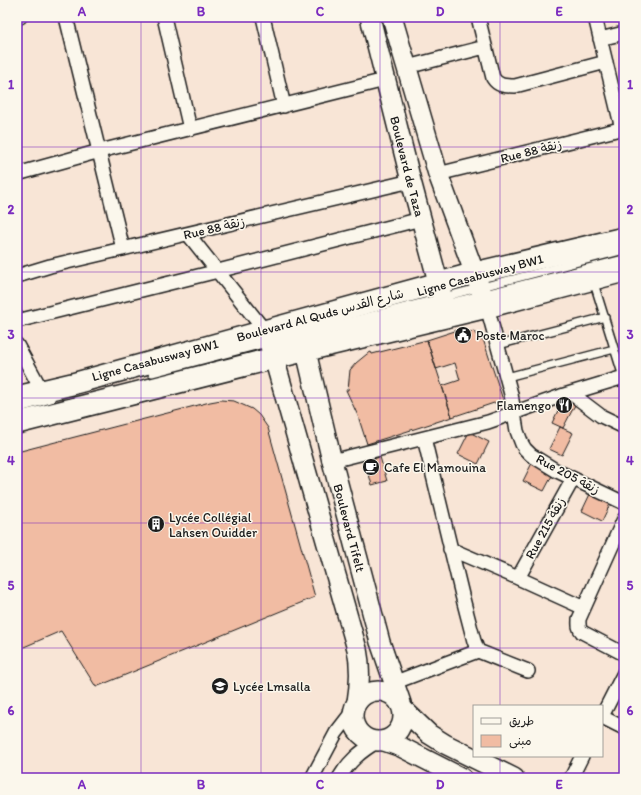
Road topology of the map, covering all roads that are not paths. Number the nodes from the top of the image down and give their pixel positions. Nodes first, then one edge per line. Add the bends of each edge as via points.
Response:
1 (20, 17) edge
2 (66, 17) edge
3 (164, 17) edge
4 (263, 17) edge
5 (370, 17) edge
6 (392, 17) edge
7 (478, 17) edge
8 (595, 17) edge
9 (17, 18) edge
10 (624, 34) edge
11 (600, 40) junction
12 (485, 47) junction
13 (606, 62) junction
14 (407, 67) junction
15 (385, 80) junction
16 (284, 106) junction
17 (623, 128) edge
18 (190, 130) junction
19 (100, 151) junction
20 (17, 174) edge
21 (438, 174) junction
22 (410, 181) junction
23 (421, 219) junction
24 (188, 234) junction
25 (624, 238) edge
26 (123, 249) junction
27 (624, 250) edge
28 (624, 259) edge
29 (218, 271) junction
30 (624, 271) edge
31 (17, 276) edge
32 (593, 279) junction
33 (481, 291) junction
34 (443, 300) junction
35 (604, 316) junction
36 (17, 321) edge
37 (302, 336) junction
38 (17, 345) edge
39 (270, 345) junction
40 (498, 345) junction
41 (614, 349) junction
42 (142, 375) dead end
43 (624, 377) edge
44 (507, 378) junction
45 (148, 380) dead end
46 (572, 394) junction
47 (17, 397) edge
48 (53, 398) junction
49 (17, 409) edge
50 (515, 413) junction
51 (17, 415) edge
52 (17, 423) edge
53 (624, 427) edge
54 (424, 438) junction
55 (332, 461) junction
56 (573, 479) junction
57 (624, 502) edge
58 (624, 519) edge
59 (450, 549) junction
60 (518, 578) junction
61 (584, 608) junction
62 (478, 651) junction
63 (624, 654) edge
64 (528, 671) dead end
65 (624, 673) edge
66 (390, 688) junction
67 (355, 707) junction
68 (402, 707) junction
69 (603, 714) edge
70 (603, 717) edge
71 (624, 728) edge
72 (381, 741) junction
73 (582, 757) edge
74 (312, 778) edge
75 (339, 778) edge
76 (462, 778) edge
77 (514, 778) edge
78 (571, 778) edge

1 - 9 street
2 - 19 street
3 - 18 street
4 - 16 street
5 - 15 street, Boulevard de Taza
6 - 14 street, Boulevard de Taza
7 - 12 street
8 - 11 street
10 - 11 street
11 - 13 street
12 - 13 street via 493,78 496,83 506,86 515,86
12 - 14 street
13 - 17 street
14 - 21 street, Boulevard de Taza
15 - 16 street
15 - 22 street, Boulevard de Taza
16 - 18 street
17 - 21 street, Rue 88 زنقة
18 - 19 street
19 - 20 street
19 - 26 street
21 - 33 street, Boulevard de Taza
22 - 23 street, Boulevard de Taza
22 - 24 street, Rue 88 زنقة
23 - 29 street
23 - 34 street, Boulevard de Taza
24 - 26 street, Rue 88 زنقة
24 - 29 street
25 - 33 main road, Boulevard Al Quds شارع القدس
26 - 31 street, Rue 88 زنقة
27 - 33 lane, Ligne Casabusway BW1
28 - 33 lane, Ligne Casabusway BW1
29 - 36 street
29 - 39 street
30 - 32 main road, Boulevard Al Quds شارع القدس
32 - 33 main road, Boulevard Al Quds شارع القدس
32 - 35 lane
33 - 34 main road, Boulevard Al Quds شارع القدس
33 - 34 main road, Boulevard Al Quds شارع القدس
33 - 40 street, Rue 205 زنقة
34 - 37 main road, Boulevard Al Quds شارع القدس
34 - 37 main road, Boulevard Al Quds شارع القدس
35 - 40 lane
35 - 41 lane
37 - 39 main road, Boulevard Al Quds شارع القدس
37 - 39 main road, Boulevard Al Quds شارع القدس
37 - 55 street, Boulevard Tifelt
38 - 48 street
39 - 42 lane, Ligne Casabusway BW1
39 - 45 lane, Ligne Casabusway BW1
39 - 48 main road, Boulevard Al Quds شارع القدس
39 - 52 main road, Boulevard Al Quds شارع القدس
39 - 67 street, Boulevard Tifelt via 357,649 360,682
40 - 44 street, Rue 205 زنقة
41 - 43 lane
41 - 44 lane
43 - 46 street
44 - 50 street, Rue 205 زنقة
46 - 50 street
46 - 53 street via 601,416
47 - 48 main road, Boulevard Al Quds شارع القدس
48 - 49 lane
48 - 51 lane
50 - 54 street
50 - 56 street, Rue 205 زنقة via 517,431 525,449 541,462
54 - 55 street
54 - 59 street
55 - 66 street, Boulevard Tifelt
56 - 57 street, Rue 205 زنقة
56 - 60 street, Rue 215 زنقة
58 - 61 street
59 - 60 street
59 - 62 street
60 - 61 street
61 - 63 street via 579,619 579,629
62 - 64 street
62 - 66 street via 409,677
65 - 69 street
66 - 67 street via 366,693
66 - 68 street, Boulevard Tifelt
67 - 72 street via 353,719 359,732 371,740
67 - 74 street via 336,733
68 - 72 street via 403,724 400,729 391,738
68 - 77 street via 429,734
70 - 71 street
72 - 75 street via 353,758
72 - 76 street via 401,747
73 - 78 street

